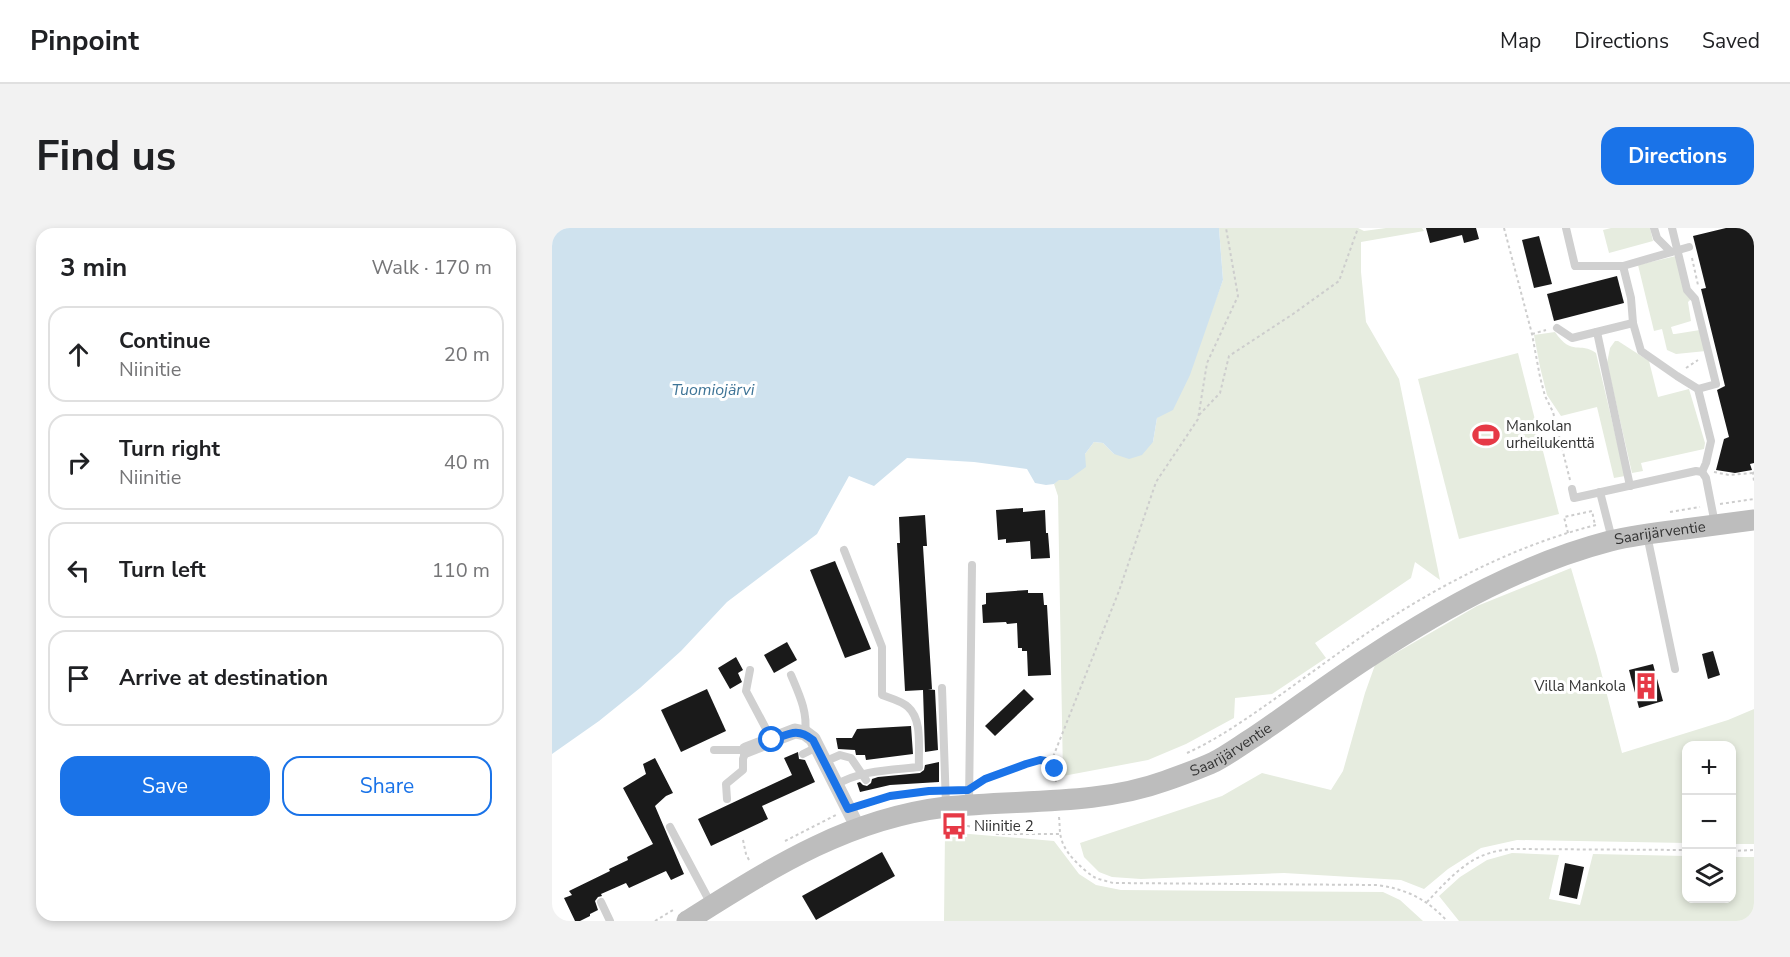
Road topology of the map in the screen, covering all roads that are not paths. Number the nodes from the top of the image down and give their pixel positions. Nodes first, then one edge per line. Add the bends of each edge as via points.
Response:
1 (1566, 228) edge
2 (1654, 228) edge
3 (1672, 228) edge
4 (1689, 247) dead end
5 (1674, 251) junction
6 (1623, 266) junction
7 (1633, 323) junction
8 (1557, 328) dead end
9 (1597, 332) junction
10 (1698, 389) junction
11 (1704, 475) junction
12 (1630, 486) junction
13 (1572, 489) road end
14 (1600, 492) junction
15 (1713, 515) junction
16 (1754, 520) edge
17 (1610, 532) junction
18 (1647, 534) junction
19 (844, 550) dead end
20 (972, 565) dead end
21 (1675, 669) dead end
22 (750, 670) dead end
23 (791, 675) dead end
24 (942, 688) dead end
25 (805, 733) junction
26 (772, 740) junction
27 (714, 750) dead end
28 (746, 750) junction
29 (824, 762) junction
30 (864, 778) junction
31 (836, 785) junction
32 (968, 798) junction
33 (727, 799) dead end
34 (945, 808) junction
35 (853, 818) junction
36 (670, 827) dead end
37 (601, 902) dead end
38 (711, 906) junction
39 (680, 915) edge
40 (610, 921) edge

1 - 6 lane via 1575,266
2 - 5 lane via 1657,238
3 - 5 lane
4 - 5 lane
5 - 6 lane
5 - 10 lane via 1687,290 1695,299 1716,384
6 - 7 lane
7 - 9 lane
7 - 10 lane via 1641,351
8 - 9 lane via 1572,339
9 - 12 lane
10 - 11 lane via 1711,441
11 - 12 lane via 1696,471
11 - 15 lane
12 - 14 lane
13 - 14 lane via 1574,498
14 - 17 lane
15 - 16 main road, Saarijärventie
15 - 18 main road, Saarijärventie
17 - 18 main road, Saarijärventie
17 - 32 main road, Saarijärventie via 1439,613 1215,762 1164,782 1097,796
18 - 21 lane
19 - 30 lane via 882,647 882,695 908,705 918,723 919,767 888,770
20 - 32 lane
22 - 26 lane via 746,691
23 - 25 lane via 805,709
24 - 34 lane
25 - 26 street via 795,731
25 - 29 street via 813,740 810,750
26 - 28 street
27 - 28 lane
28 - 33 lane via 743,770 726,784
29 - 30 lane via 840,755 851,758
29 - 31 street
30 - 31 lane via 854,777
31 - 35 street
32 - 34 main road, Saarijärventie
34 - 35 main road, Saarijärventie via 886,818
35 - 38 main road, Saarijärventie
36 - 38 lane
37 - 40 lane
38 - 39 main road, Saarijärventie

